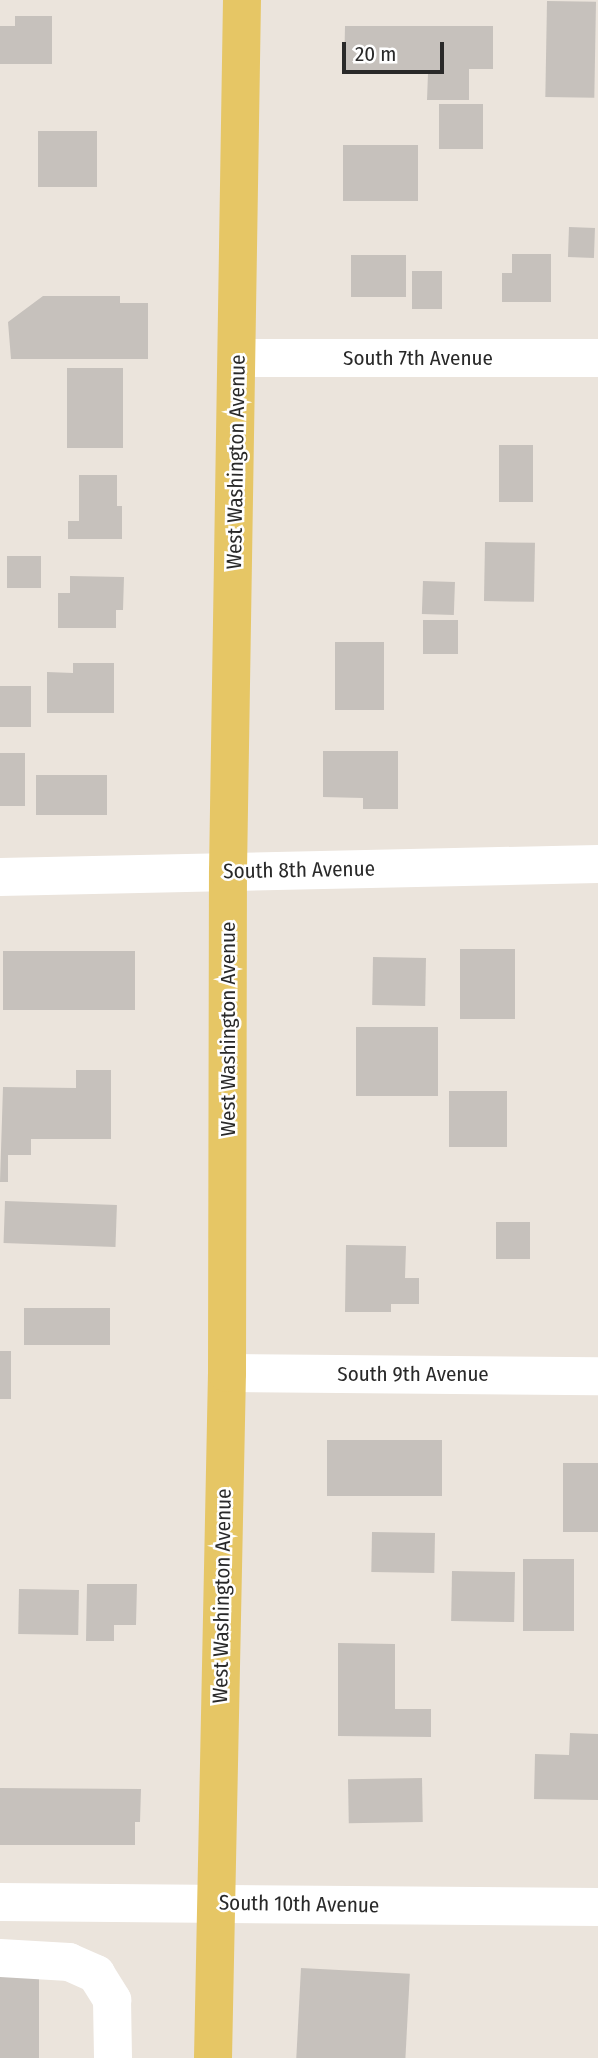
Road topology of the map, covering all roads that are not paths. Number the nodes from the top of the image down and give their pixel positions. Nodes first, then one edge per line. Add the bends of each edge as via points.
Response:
1 (242, 0) edge
2 (238, 358) junction
3 (598, 358) edge
4 (598, 864) edge
5 (228, 871) junction
6 (0, 877) edge
7 (227, 1373) junction
8 (598, 1376) edge
9 (0, 1902) edge
10 (215, 1903) junction
11 (598, 1907) edge
12 (0, 1958) edge
13 (113, 2058) edge
14 (213, 2058) edge

1 - 2 main road, West Washington Avenue
2 - 3 street, South 7th Avenue
2 - 5 main road, West Washington Avenue
4 - 5 street, South 8th Avenue
5 - 6 street, South 8th Avenue
5 - 7 main road, West Washington Avenue
7 - 8 street, South 9th Avenue
7 - 10 main road, West Washington Avenue
9 - 10 street, South 10th Avenue
10 - 11 street, South 10th Avenue
10 - 14 main road, West Washington Avenue
12 - 13 street via 69,1962 96,1973 113,2000

